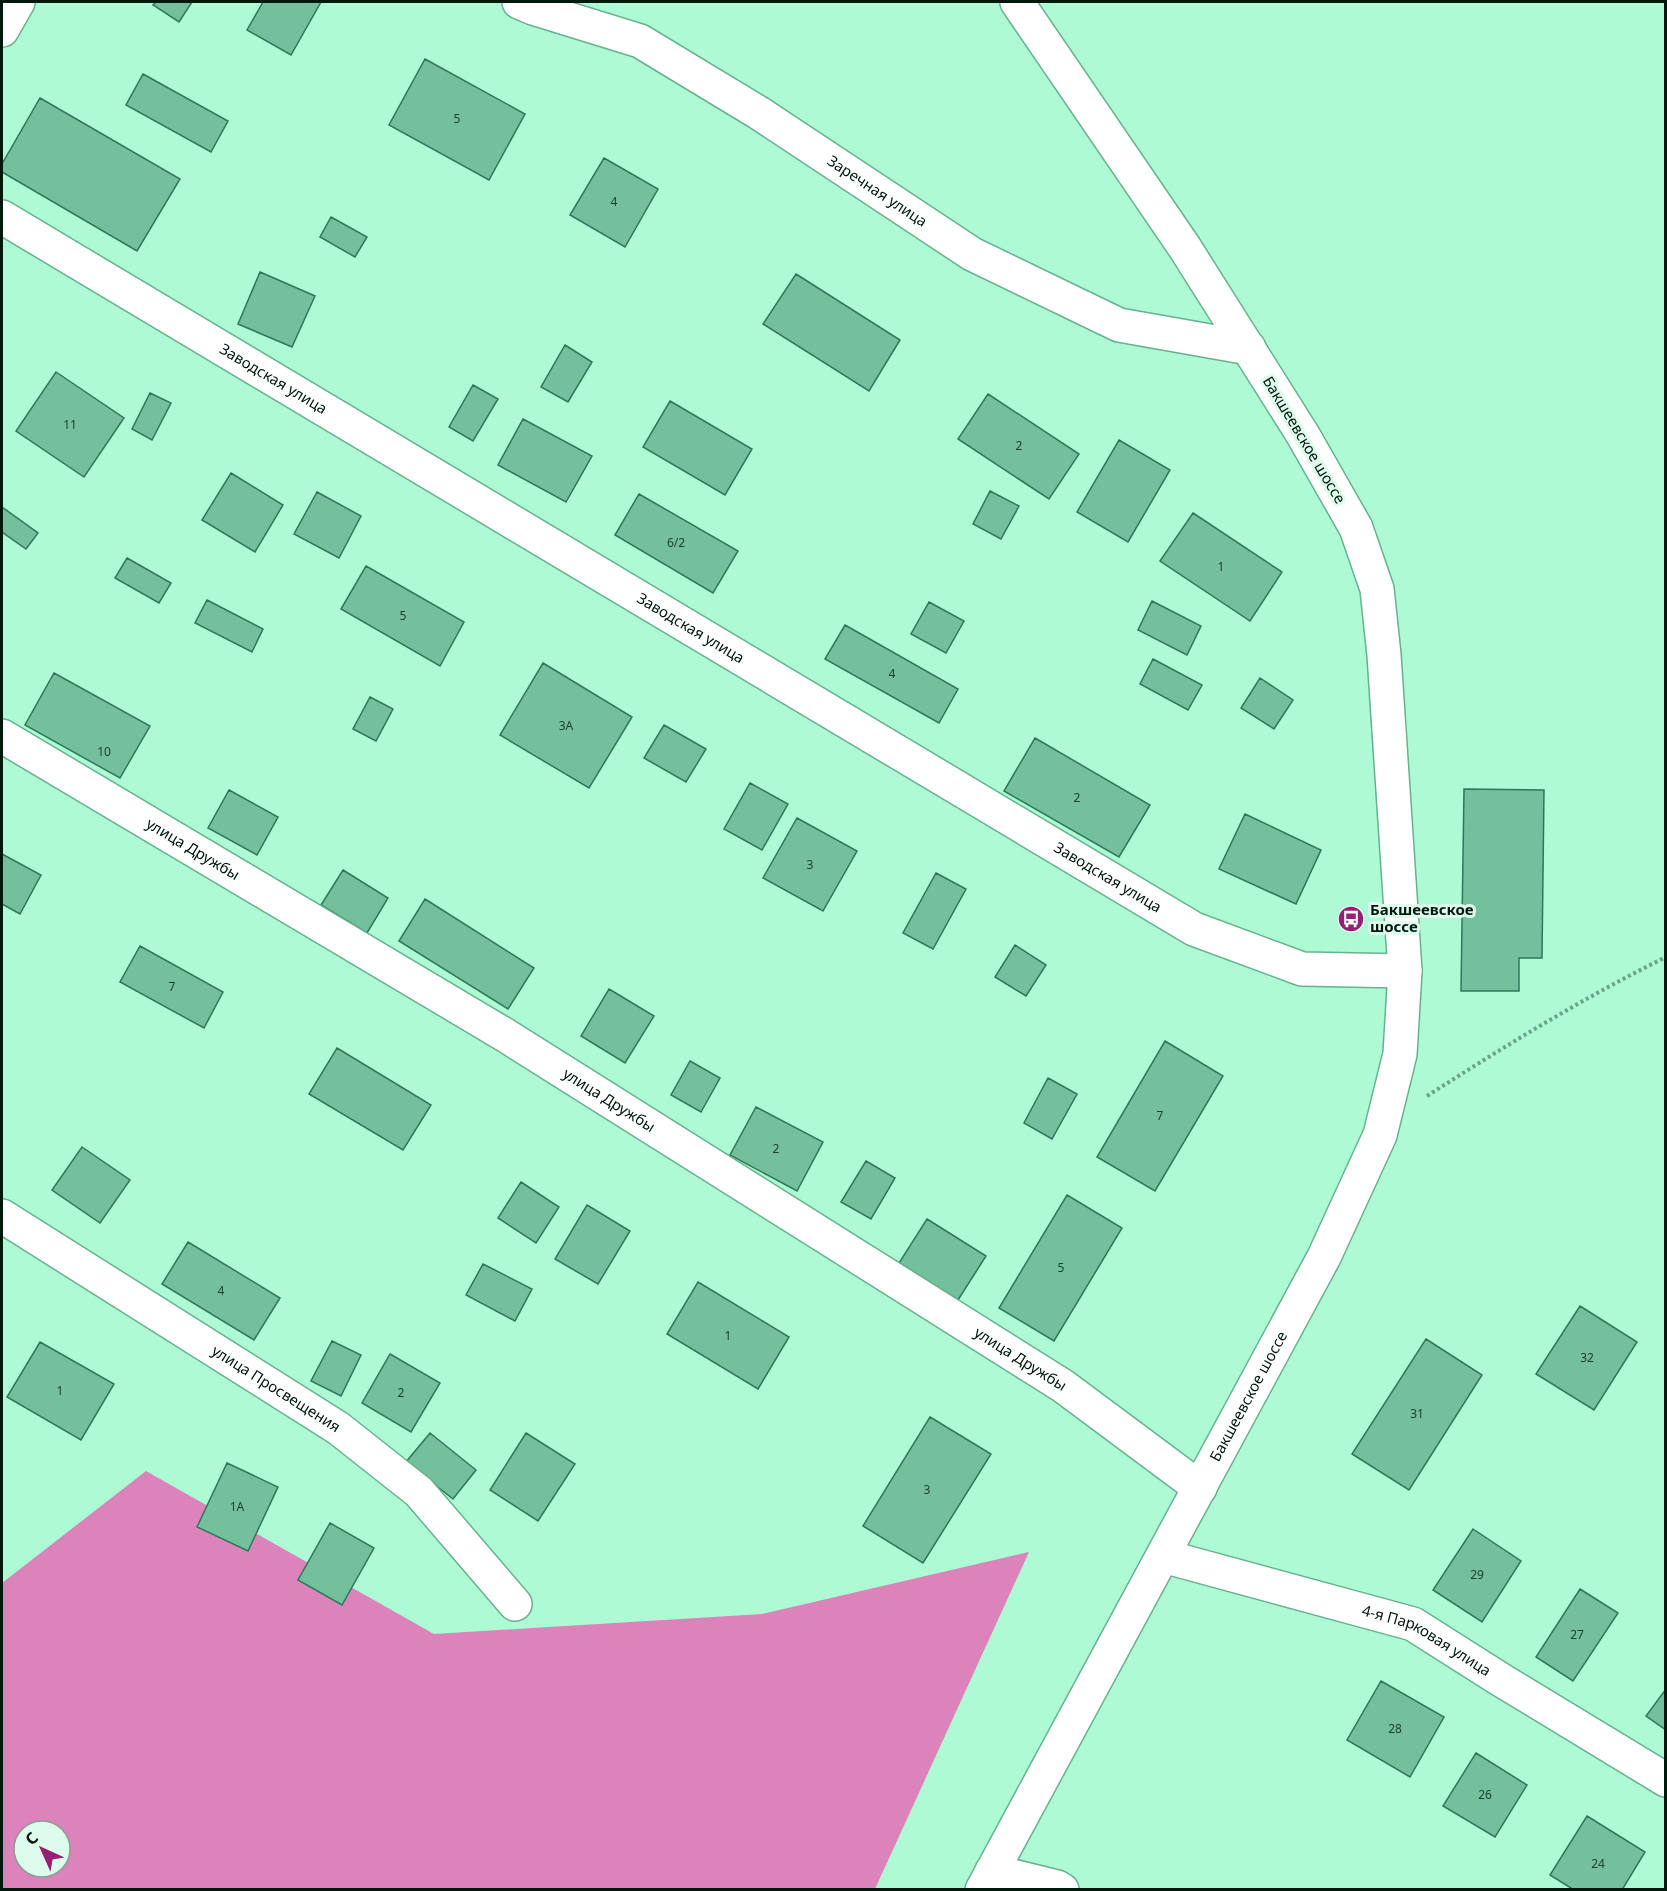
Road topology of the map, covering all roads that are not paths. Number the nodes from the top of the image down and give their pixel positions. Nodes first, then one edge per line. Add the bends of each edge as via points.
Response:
1 (18, 2) edge
2 (519, 2) edge
3 (1017, 2) edge
4 (2, 30) edge
5 (2, 217) edge
6 (1248, 348) junction
7 (2, 736) edge
8 (1405, 971) junction
9 (2, 1216) edge
10 (1200, 1488) junction
11 (1163, 1556) junction
12 (515, 1604) dead end
13 (1665, 1780) edge
14 (987, 1880) edge
15 (1062, 1890) edge

1 - 4 street
2 - 6 street, Заречная улица via 640,41 759,113 972,254 1119,325
3 - 6 street, Бакшеевское шоссе via 1185,248
5 - 8 street, Заводская улица via 1194,929 1302,969
6 - 8 street, Бакшеевское шоссе via 1356,528 1377,589
7 - 10 street, улица Дружбы via 505,1035 1063,1386
8 - 10 street, Бакшеевское шоссе via 1400,1054 1380,1135 1324,1257
9 - 12 street, улица Просвещения via 338,1428 419,1492
10 - 11 street, Бакшеевское шоссе
11 - 13 street, 4-я Парковая улица via 1413,1624
11 - 14 street, Бакшеевское шоссе
14 - 15 street

